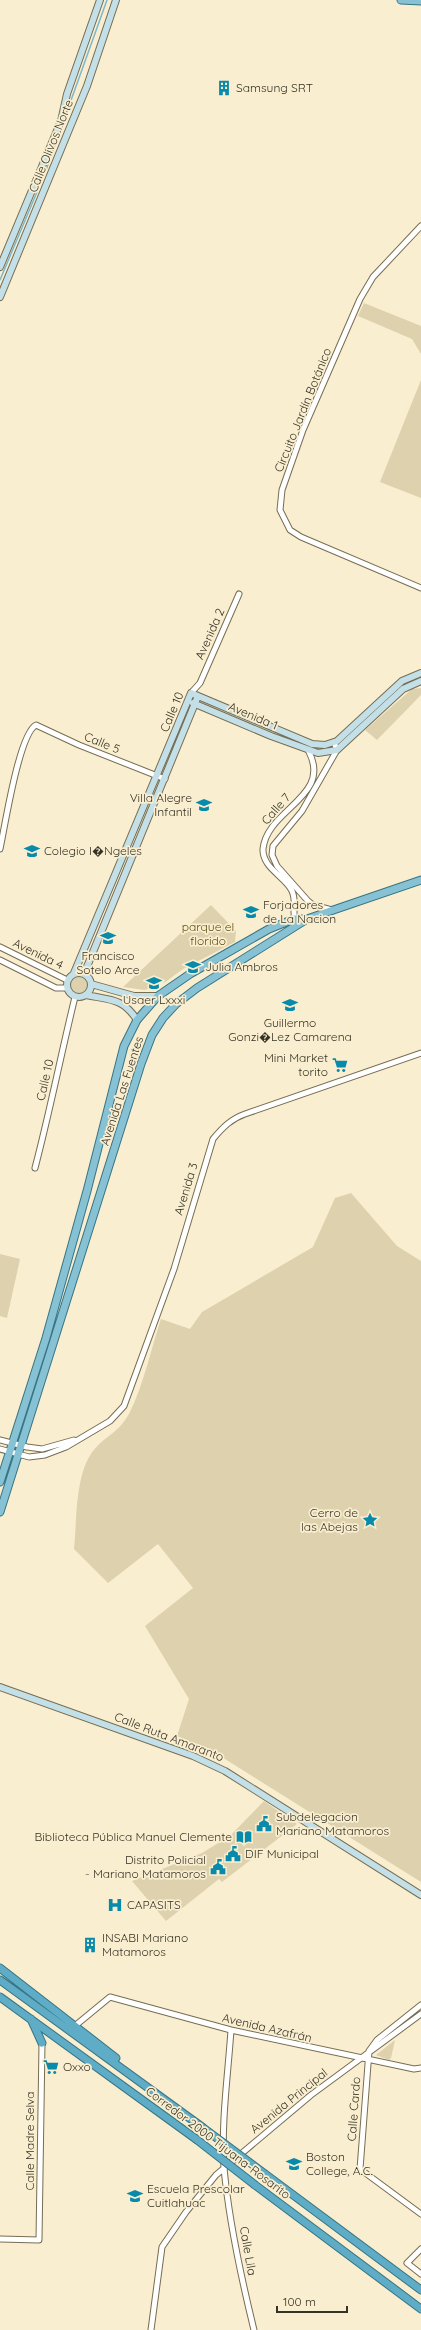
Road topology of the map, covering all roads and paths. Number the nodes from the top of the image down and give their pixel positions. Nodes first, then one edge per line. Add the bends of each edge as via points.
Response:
1 (100, 0) edge
2 (116, 0) edge
3 (402, 0) edge
4 (421, 1) edge
5 (421, 226) edge
6 (0, 267) edge
7 (0, 297) edge
8 (421, 588) edge
9 (239, 594) dead end
10 (421, 673) edge
11 (421, 681) edge
12 (200, 683) junction
13 (191, 693) junction
14 (198, 696) junction
15 (188, 701) junction
16 (195, 704) junction
17 (334, 742) junction
18 (337, 750) junction
19 (309, 752) junction
20 (157, 776) junction
21 (165, 779) junction
22 (0, 849) edge
23 (421, 880) edge
24 (332, 910) junction
25 (294, 919) junction
26 (307, 919) junction
27 (298, 926) junction
28 (0, 947) edge
29 (0, 960) edge
30 (74, 973) junction
31 (84, 974) junction
32 (67, 980) junction
33 (91, 984) junction
34 (67, 988) junction
35 (86, 995) junction
36 (158, 996) junction
37 (75, 997) junction
38 (137, 1020) junction
39 (421, 1053) edge
40 (35, 1168) dead end
41 (77, 1439) junction
42 (0, 1440) edge
43 (13, 1443) junction
44 (21, 1446) junction
45 (48, 1448) junction
46 (0, 1449) edge
47 (10, 1453) junction
48 (49, 1454) junction
49 (18, 1455) junction
50 (0, 1482) edge
51 (0, 1512) edge
52 (0, 1687) edge
53 (421, 1895) edge
54 (0, 1968) edge
55 (0, 1980) edge
56 (0, 1997) edge
57 (421, 2005) edge
58 (421, 2014) edge
59 (31, 2019) junction
60 (76, 2025) junction
61 (231, 2030) junction
62 (42, 2043) joint
63 (369, 2052) junction
64 (358, 2059) junction
65 (367, 2061) junction
66 (421, 2068) edge
67 (131, 2074) junction
68 (224, 2168) junction
69 (421, 2214) edge
70 (0, 2239) edge
71 (421, 2249) edge
72 (421, 2274) edge
73 (421, 2290) edge
74 (420, 2308) edge
75 (151, 2330) edge
76 (254, 2330) edge

1 - 6 main road, Calle Olivos Norte via 67,94 61,121
2 - 7 main road, Calle Olivos Norte via 87,86
3 - 4 main road
5 - 8 street, Circuito Jardín Botánico via 373,277 360,299 303,430 282,490 280,510 290,530 300,537
9 - 12 street, Avenida 2
10 - 17 main road via 402,681
11 - 18 main road, Calle 7 via 403,689
12 - 13 street, Calle 10
12 - 14 street, Calle 10
13 - 14 main road, Avenida 1
13 - 15 main road, Calle 10
14 - 16 main road, Calle 10
14 - 17 main road, Avenida 1 via 312,744 325,745
15 - 16 main road, Avenida 1
15 - 20 main road, Calle 10
16 - 19 main road, Avenida 1
16 - 21 main road, Calle 10
17 - 18 street
18 - 19 main road
18 - 24 street, Calle 7 via 302,811 273,846 272,855 277,866 308,901
19 - 25 street, Calle 7 via 315,763 315,774 306,793 278,821 263,850 272,869 292,890 296,904
20 - 21 street, Calle 5
20 - 22 street, Calle 5 via 79,745 40,725 32,727 26,735 14,780
20 - 30 main road, Calle 10
21 - 31 main road, Calle 10
23 - 24 main road
24 - 26 main road
25 - 26 main road, Avenida Las Fuentes
25 - 27 street
25 - 36 main road, Avenida Las Fuentes via 268,929 190,974
26 - 27 main road, Avenida Las Fuentes
27 - 44 main road, Avenida Las Fuentes via 192,992 172,1008 152,1035 140,1064
28 - 32 street, Avenida 4
29 - 34 street, Avenida 4 via 56,988
30 - 31 main road
30 - 32 main road
31 - 33 main road
32 - 34 main road
33 - 35 main road
33 - 36 main road via 134,996
34 - 37 main road
35 - 37 main road
35 - 38 main road via 123,1003 130,1008
36 - 38 main road, Avenida Las Fuentes
37 - 40 street, Calle 10 via 61,1066
38 - 43 main road, Avenida Las Fuentes via 124,1046 46,1338
39 - 41 street, Avenida 3 via 233,1118 222,1127 213,1139 174,1268 128,1399 110,1422
41 - 45 street, Avenida 3
41 - 48 street, Avenida 3
42 - 43 street, Avenida 3
43 - 44 street, Avenida 3
43 - 47 main road, Avenida Las Fuentes
44 - 45 street, Avenida 3
44 - 49 main road, Avenida Las Fuentes
45 - 48 street
46 - 47 street, Avenida 3
47 - 49 street, Avenida 3
47 - 50 main road, Avenida Las Fuentes
48 - 49 street, Avenida 3 via 30,1457
49 - 51 main road, Avenida Las Fuentes
52 - 53 main road, Calle Ruta Amaranto via 193,1756 225,1771
54 - 60 highway
55 - 67 highway, Corredor 2000 Tijuana-Rosarito
56 - 59 highway, Corredor 2000 Tijuana-Rosarito
57 - 63 street, Avenida Principal via 377,2040
58 - 63 street, Avenida Principal
59 - 62 highway
59 - 74 highway, Corredor 2000 Tijuana-Rosarito, bridge via 196,2139
60 - 61 street, Avenida Azafrán via 110,1997
60 - 67 highway via 122,2063
61 - 64 street, Avenida Azafrán
61 - 68 street, Calle Lila
62 - 70 street, Calle Madre Selva via 39,2240
63 - 64 street, Avenida Principal
63 - 65 street, Calle Cardo
64 - 65 street, Avenida Azafrán
64 - 68 street, Avenida Principal
65 - 66 street, Avenida Azafrán
65 - 69 street, Calle Cardo via 360,2169
67 - 73 highway, Corredor 2000 Tijuana-Rosarito, bridge
68 - 75 street, Avenida Principal via 165,2240
68 - 76 street, Calle Lila via 241,2274
71 - 72 street via 407,2263

